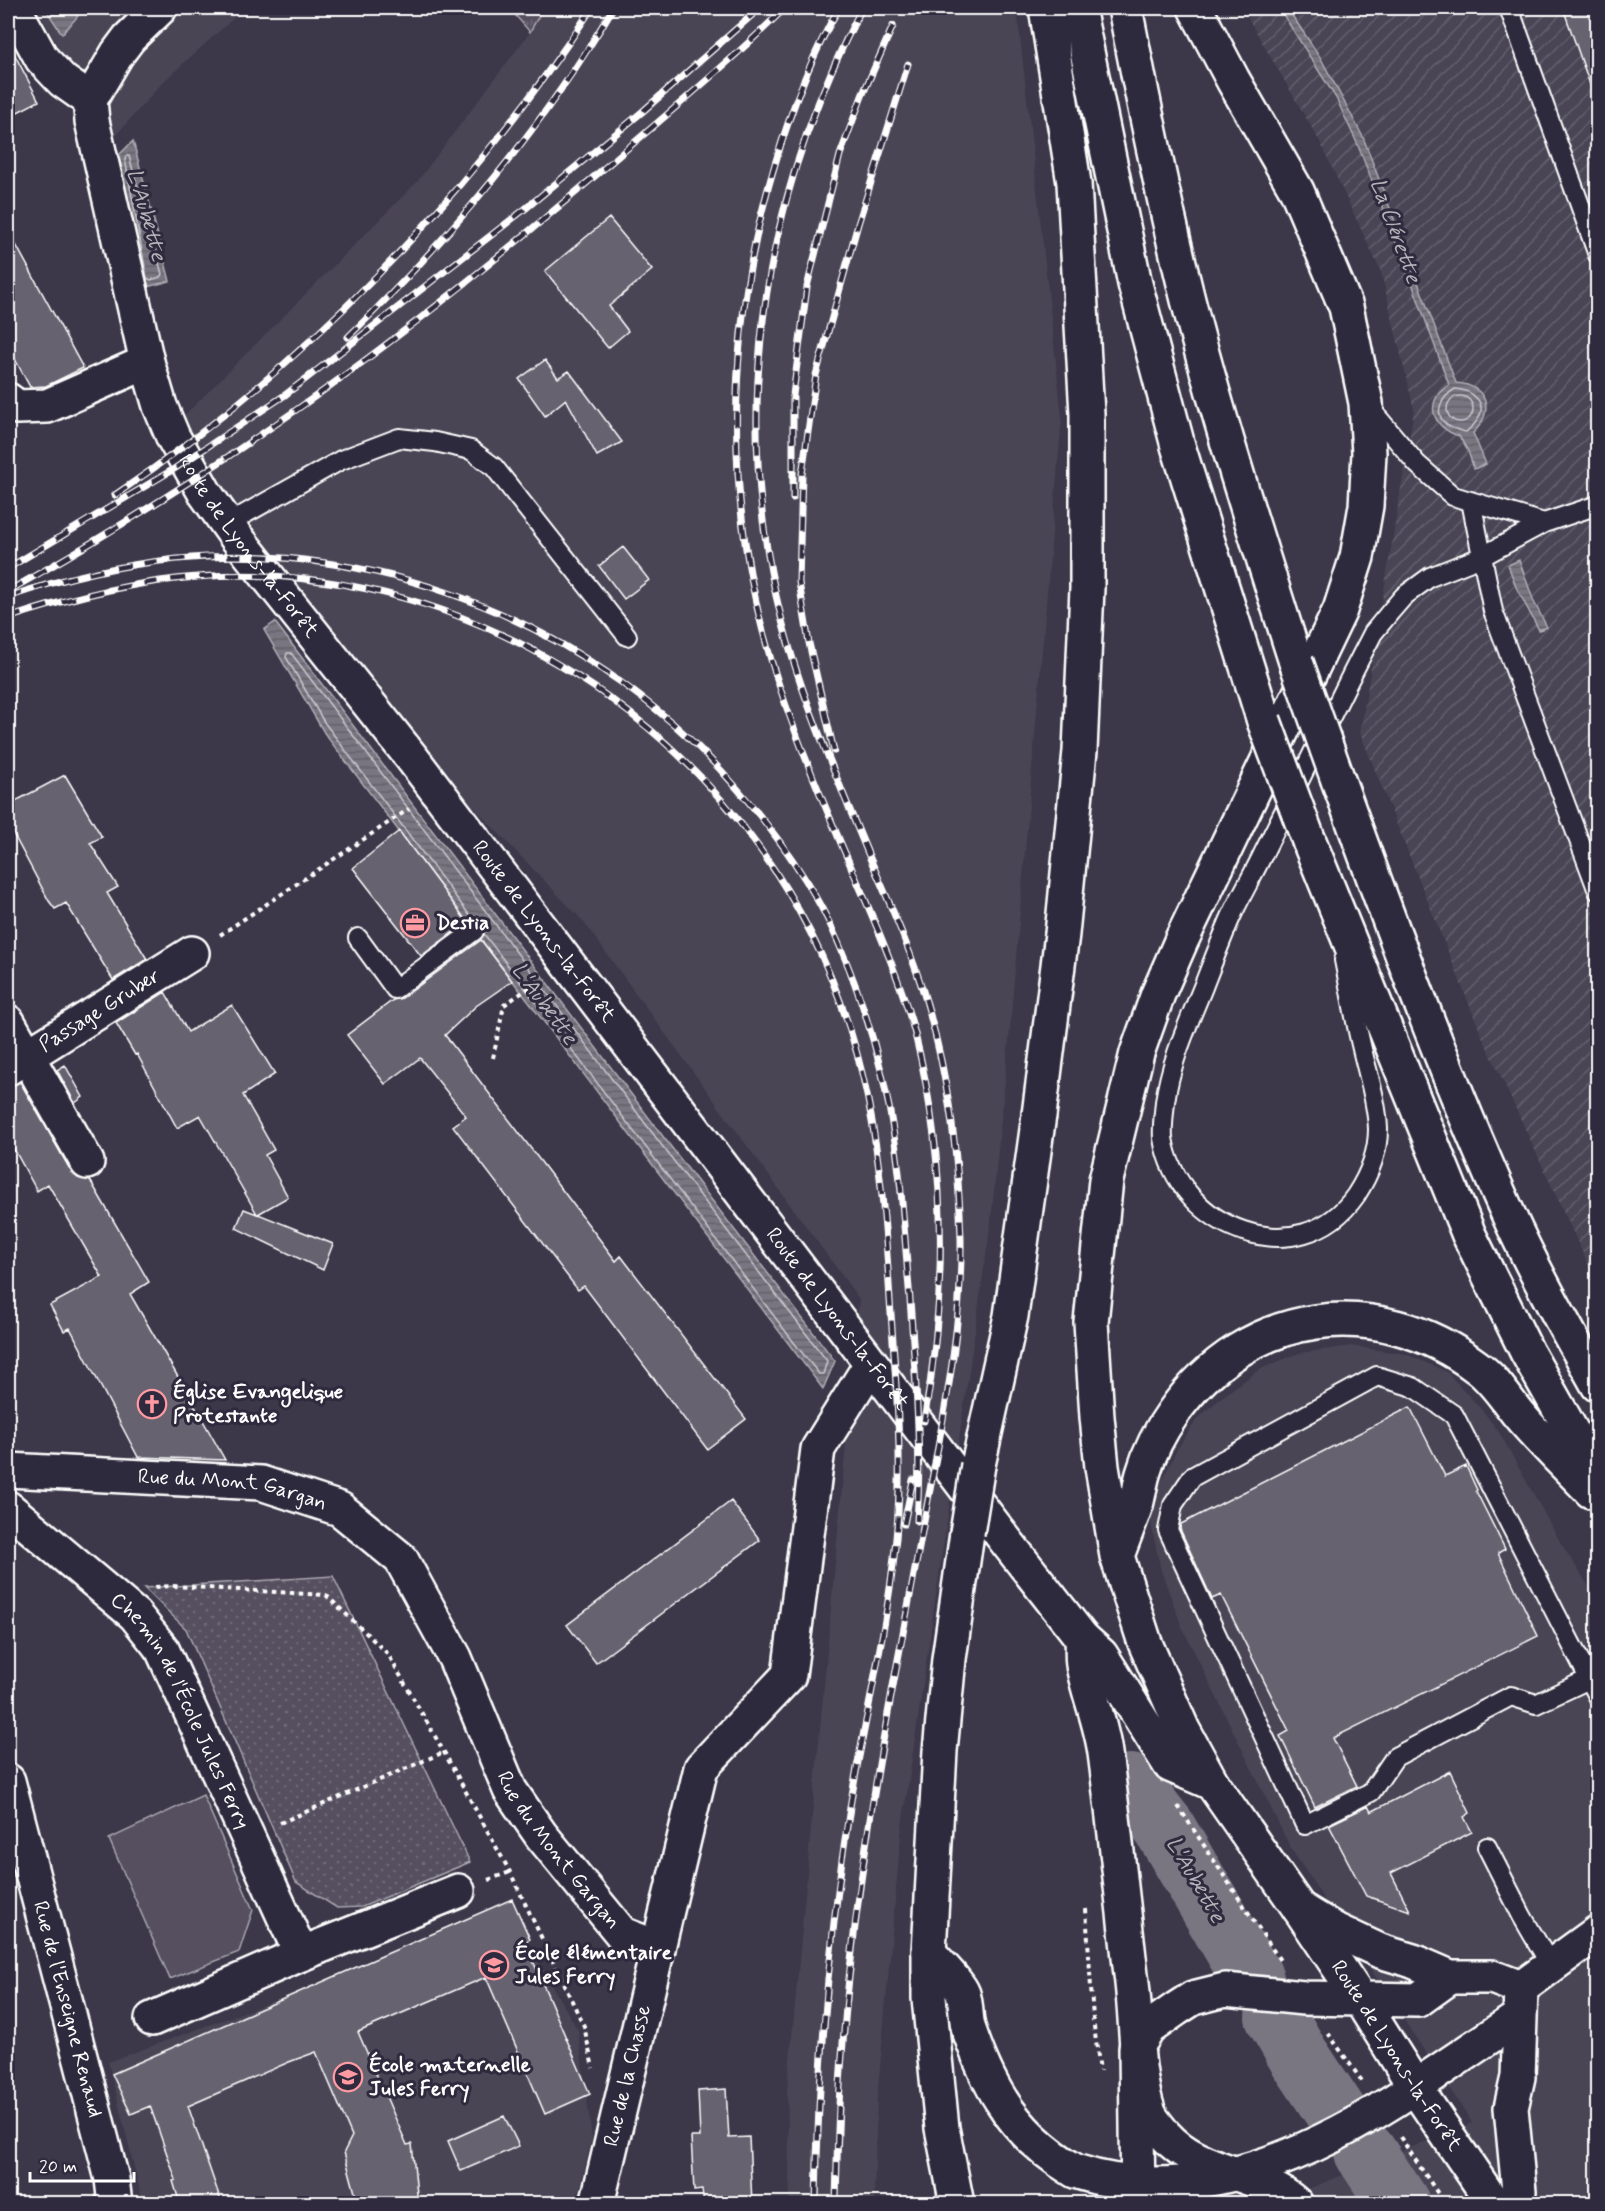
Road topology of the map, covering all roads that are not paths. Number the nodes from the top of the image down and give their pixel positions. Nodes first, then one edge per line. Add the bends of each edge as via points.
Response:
1 (14, 8) edge
2 (160, 8) edge
3 (1046, 8) edge
4 (1078, 8) edge
5 (1125, 8) edge
6 (1195, 8) edge
7 (1509, 8) edge
8 (90, 100) junction
9 (1598, 255) edge
10 (147, 362) junction
11 (8, 400) edge
12 (1366, 404) junction
13 (1471, 501) junction
14 (1598, 505) edge
15 (1544, 523) junction
16 (227, 524) junction
17 (1481, 557) junction
18 (627, 636) dead end
19 (1598, 891) edge
20 (1332, 900) junction
21 (474, 931) dead end
22 (358, 938) dead end
23 (192, 953) road end
24 (8, 1022) edge
25 (18, 1062) edge
26 (87, 1162) dead end
27 (871, 1364) junction
28 (1598, 1385) edge
29 (8, 1470) edge
30 (1598, 1478) edge
31 (1598, 1499) edge
32 (8, 1508) edge
33 (1117, 1556) junction
34 (1082, 1638) junction
35 (1589, 1679) junction
36 (1598, 1696) edge
37 (8, 1781) edge
38 (1212, 1783) junction
39 (1487, 1846) dead end
40 (458, 1891) dead end
41 (1299, 1908) junction
42 (1598, 1932) edge
43 (658, 1948) junction
44 (929, 1952) junction
45 (301, 1954) junction
46 (1551, 1966) junction
47 (1450, 1977) junction
48 (1360, 1999) junction
49 (1520, 2002) junction
50 (152, 2019) dead end
51 (1136, 2048) junction
52 (1415, 2087) junction
53 (1253, 2181) junction
54 (1138, 2199) edge
55 (115, 2204) edge
56 (597, 2204) edge
57 (957, 2204) edge
58 (1296, 2204) edge
59 (1494, 2204) edge
60 (1517, 2204) edge

1 - 8 main road via 42,59 63,81
2 - 8 main road via 129,38
3 - 44 main road, bridge via 1074,183 1087,414 1087,588 1080,751 1062,934 1011,1316 978,1465 949,1659
4 - 20 main road, bridge via 1135,284 1178,446 1264,721
5 - 28 main road, bridge via 1159,181 1188,302 1296,662 1382,902 1506,1209
6 - 12 main road, Route de Lyons-la-Forêt via 1298,192 1346,307
7 - 9 lane
8 - 10 main road, Route de Lyons-la-Forêt via 96,144
10 - 11 main road via 47,406 17,406
10 - 16 main road, Route de Lyons-la-Forêt via 173,437
12 - 13 lane via 1417,464 1453,496
12 - 33 main road, Route de Lyons-la-Forêt via 1366,506 1340,610 1158,994 1137,1053 1106,1180 1092,1334 1102,1467
13 - 15 lane
13 - 17 lane
14 - 15 lane
15 - 17 lane
16 - 18 lane via 341,460 399,438 471,450 494,467
16 - 27 main road, Route de Lyons-la-Forêt via 412,758
17 - 19 lane via 1493,611
17 - 20 lane via 1430,577 1404,596 1373,633 1231,916 1174,1065 1165,1101 1163,1137 1174,1172 1197,1204 1226,1225 1257,1235 1301,1235 1329,1223 1347,1207 1366,1179 1375,1155 1378,1129 1372,1089
20 - 30 main road via 1469,1235 1527,1352
21 - 22 lane via 395,989
23 - 25 main road, Passage Gruber
24 - 25 main road
25 - 26 main road
27 - 34 main road, Route de Lyons-la-Forêt
27 - 43 main road via 818,1449 789,1675 701,1768
29 - 43 main road, Rue du Mont Gargan via 261,1484 340,1509 401,1559 455,1658 510,1790 541,1835 622,1934
31 - 33 main road via 1480,1369 1461,1355 1436,1340 1385,1324 1337,1319 1288,1328 1233,1353 1210,1369 1155,1443
32 - 45 main road, Chemin de l'École Jules Ferry via 109,1591 135,1615 162,1649
33 - 38 main road, Route de Lyons-la-Forêt via 1145,1643 1183,1730
34 - 38 main road, Route de Lyons-la-Forêt via 1101,1655 1170,1765
34 - 51 main road via 1083,1668 1105,1750
35 - 35 lane via 1454,1415 1413,1387 1377,1376 1192,1477 1173,1505 1167,1530 1305,1825 1371,1792 1395,1757 1511,1696 1536,1704
35 - 36 lane
37 - 55 main road, Rue de l'Enseigne Renaud via 112,2179
38 - 41 main road, Route de Lyons-la-Forêt
39 - 46 lane
40 - 45 main road
41 - 47 main road via 1369,1946
41 - 48 main road, Route de Lyons-la-Forêt
42 - 46 main road
43 - 56 main road, Rue de la Chasse
44 - 54 main road via 963,1994 968,2029 1000,2099 1017,2123 1038,2146 1089,2179
44 - 57 main road via 929,1998 942,2127
45 - 50 main road
46 - 49 main road
47 - 48 main road via 1418,2000
47 - 49 main road via 1492,1977
48 - 51 main road via 1225,1990 1193,1998 1149,2028
48 - 52 main road, Route de Lyons-la-Forêt
49 - 52 main road
49 - 60 main road via 1518,2077 1511,2108
51 - 53 main road via 1150,2115 1167,2137 1194,2158
51 - 54 main road
52 - 53 main road via 1326,2146
52 - 59 main road, Route de Lyons-la-Forêt
53 - 54 main road via 1211,2193
53 - 58 main road via 1288,2196

